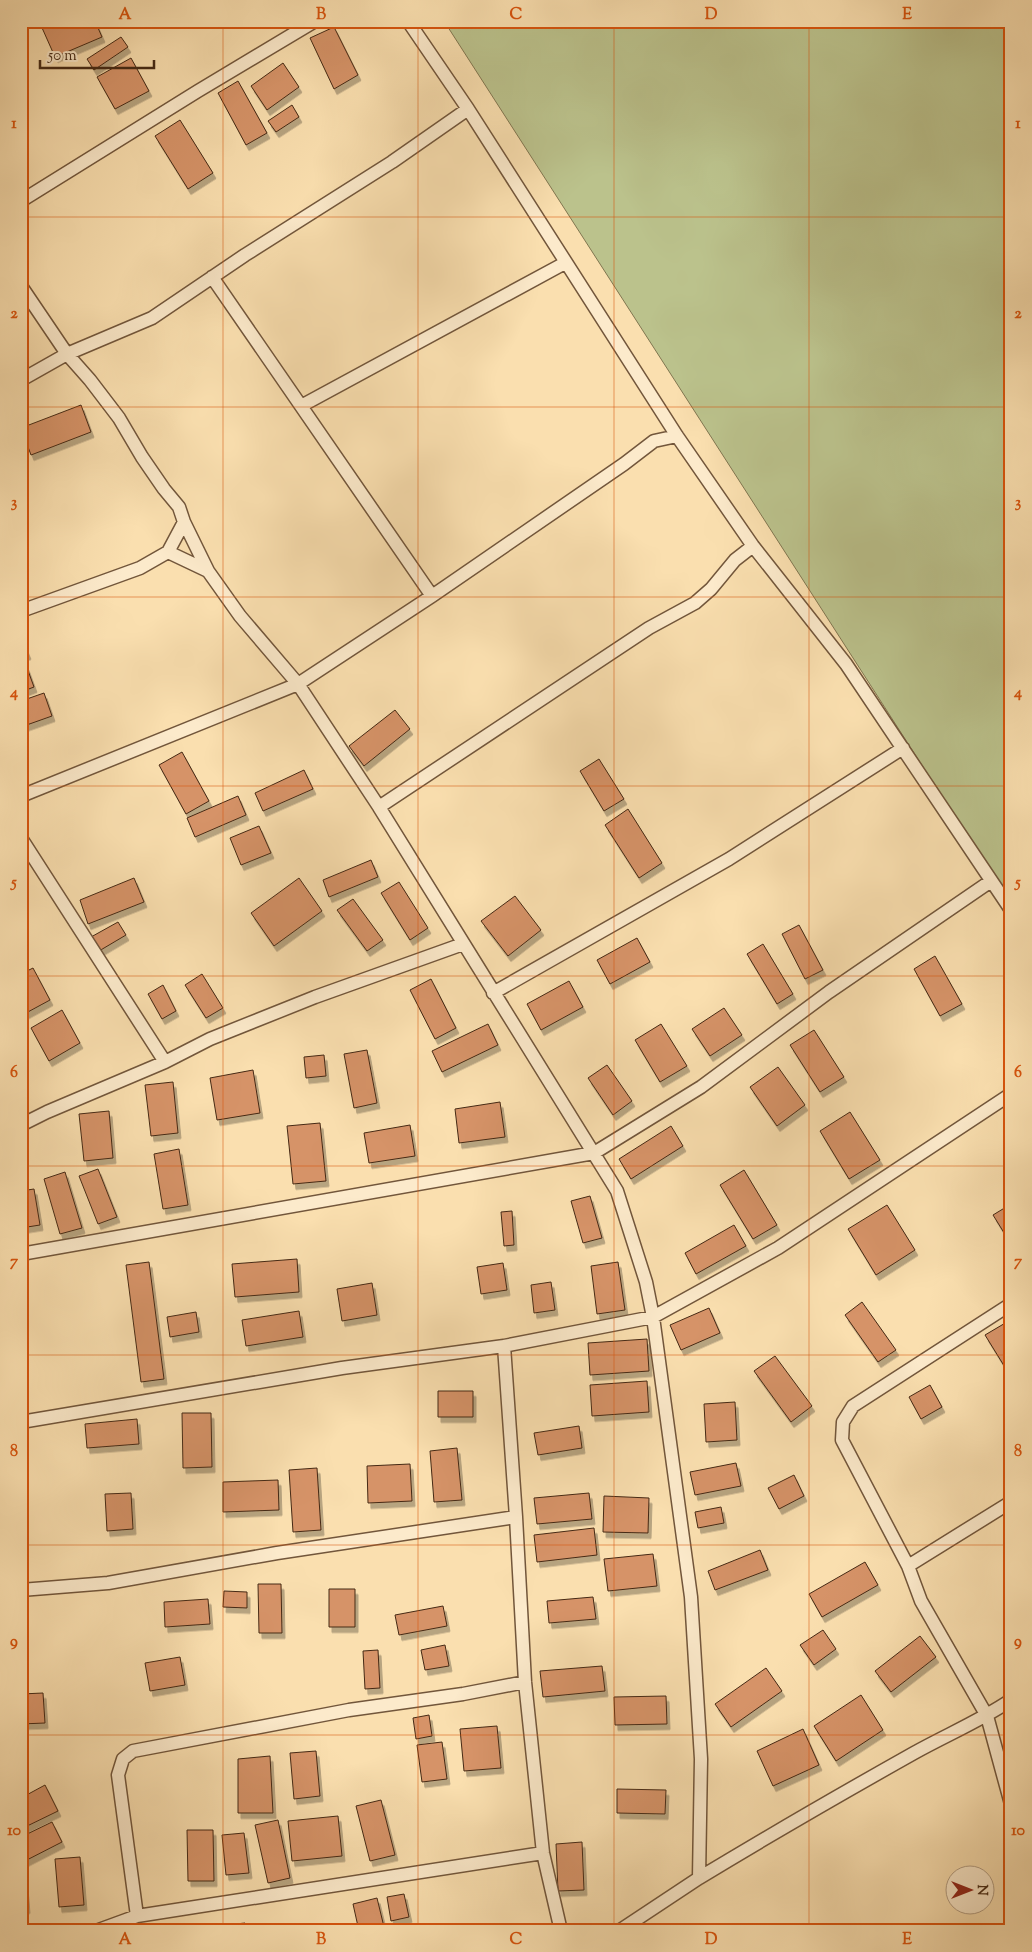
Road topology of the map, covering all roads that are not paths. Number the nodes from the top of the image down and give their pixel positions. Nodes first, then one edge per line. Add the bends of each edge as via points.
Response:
1 (315, 21) edge
2 (408, 21) edge
3 (468, 109) junction
4 (21, 201) edge
5 (565, 262) junction
6 (212, 277) junction
7 (21, 286) edge
8 (66, 354) junction
9 (21, 380) edge
10 (302, 406) junction
11 (677, 436) junction
12 (184, 522) junction
13 (753, 546) junction
14 (168, 552) junction
15 (208, 571) junction
16 (432, 596) junction
17 (21, 611) edge
18 (298, 684) junction
19 (903, 748) junction
20 (21, 796) edge
21 (379, 807) junction
22 (21, 838) edge
23 (992, 880) junction
24 (1011, 910) edge
25 (463, 944) junction
26 (493, 993) junction
27 (165, 1062) junction
28 (1011, 1094) edge
29 (21, 1125) edge
30 (594, 1154) junction
31 (21, 1254) edge
32 (1011, 1304) edge
33 (653, 1317) junction
34 (504, 1346) junction
35 (21, 1422) edge
36 (1011, 1502) edge
37 (516, 1516) junction
38 (908, 1566) junction
39 (21, 1590) edge
40 (525, 1682) junction
41 (1011, 1700) edge
42 (987, 1716) junction
43 (1011, 1804) edge
44 (543, 1853) junction
45 (699, 1878) junction
46 (136, 1916) junction
47 (625, 1929) edge
48 (96, 1931) edge
49 (561, 1931) edge

1 - 4 street
2 - 3 street
3 - 5 street
3 - 6 street via 392,162
5 - 10 street
5 - 11 street
6 - 8 street via 152,318
6 - 10 street
7 - 8 street
8 - 9 street
8 - 12 street via 119,418 153,473 179,507
10 - 16 street
11 - 13 street
11 - 16 street via 654,441
12 - 14 street
12 - 15 street
13 - 19 street via 846,664
13 - 21 street via 695,602 649,628
14 - 15 street
14 - 17 street via 140,568
15 - 18 street via 240,616
16 - 18 street
18 - 20 street
18 - 21 street
19 - 23 street
19 - 26 street via 729,859
21 - 25 street
22 - 27 street
23 - 24 street
23 - 30 street via 829,992 701,1087
25 - 26 street
25 - 27 street via 315,997
26 - 30 street
27 - 29 street
28 - 33 street via 778,1248
30 - 31 street
30 - 33 street via 617,1191 646,1282
32 - 38 street via 853,1406 843,1422 842,1440
33 - 34 street
33 - 45 street via 691,1597 701,1759
34 - 35 street via 342,1368
34 - 37 street
36 - 38 street
37 - 39 street via 108,1583
37 - 40 street
38 - 42 street via 921,1601
40 - 44 street
40 - 46 street via 349,1710 132,1751 123,1759 118,1775
41 - 42 street
42 - 43 street
42 - 45 street via 944,1736 798,1818
44 - 46 street
44 - 49 street
45 - 47 street
46 - 48 street

